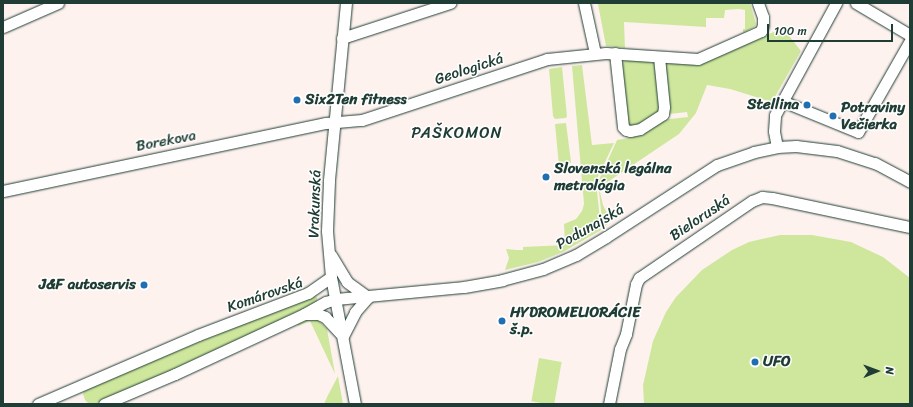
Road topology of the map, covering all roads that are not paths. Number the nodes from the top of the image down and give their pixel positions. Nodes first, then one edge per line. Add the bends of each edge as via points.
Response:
1 (58, 3) edge
2 (346, 3) edge
3 (450, 3) edge
4 (584, 3) edge
5 (758, 3) edge
6 (836, 3) edge
7 (856, 3) edge
8 (3, 27) edge
9 (910, 34) edge
10 (342, 38) junction
11 (910, 41) edge
12 (595, 53) junction
13 (614, 53) junction
14 (659, 57) junction
15 (782, 101) junction
16 (335, 123) junction
17 (777, 147) junction
18 (910, 182) edge
19 (3, 191) edge
20 (910, 227) edge
21 (329, 250) junction
22 (331, 277) junction
23 (308, 293) junction
24 (368, 297) junction
25 (336, 299) junction
26 (304, 314) junction
27 (343, 336) junction
28 (38, 404) edge
29 (104, 404) edge
30 (355, 404) edge
31 (609, 404) edge

1 - 8 street
2 - 10 street, Vrakunská
3 - 10 street
4 - 12 street
5 - 14 street, Geologická via 763,17 761,31 698,59
6 - 15 street
7 - 9 street
10 - 16 street, Vrakunská
11 - 15 street via 858,132
12 - 13 street, Geologická
12 - 16 street, Geologická via 546,59 362,120
13 - 14 street, Geologická
13 - 14 street via 624,127 630,131 640,129 663,114
15 - 17 street via 775,115
16 - 19 street, Borekova via 260,136
16 - 21 street, Vrakunská via 327,216
17 - 18 street, Podunajská via 815,147 856,156
17 - 24 street, Podunajská via 717,165 576,255 543,269 464,287
20 - 31 street, Bieloruská via 768,198 752,201 639,278 620,349
21 - 22 street, Vrakunská
21 - 24 street via 347,282
22 - 23 street
22 - 25 street, Vrakunská
23 - 25 street, Komárovská
23 - 28 street, Komárovská via 198,335
24 - 25 street, Podunajská
24 - 27 street via 355,312
25 - 26 street, Komárovská
25 - 27 street, Vrakunská
26 - 27 street via 325,317
26 - 29 street, Komárovská
27 - 30 street, Vrakunská

